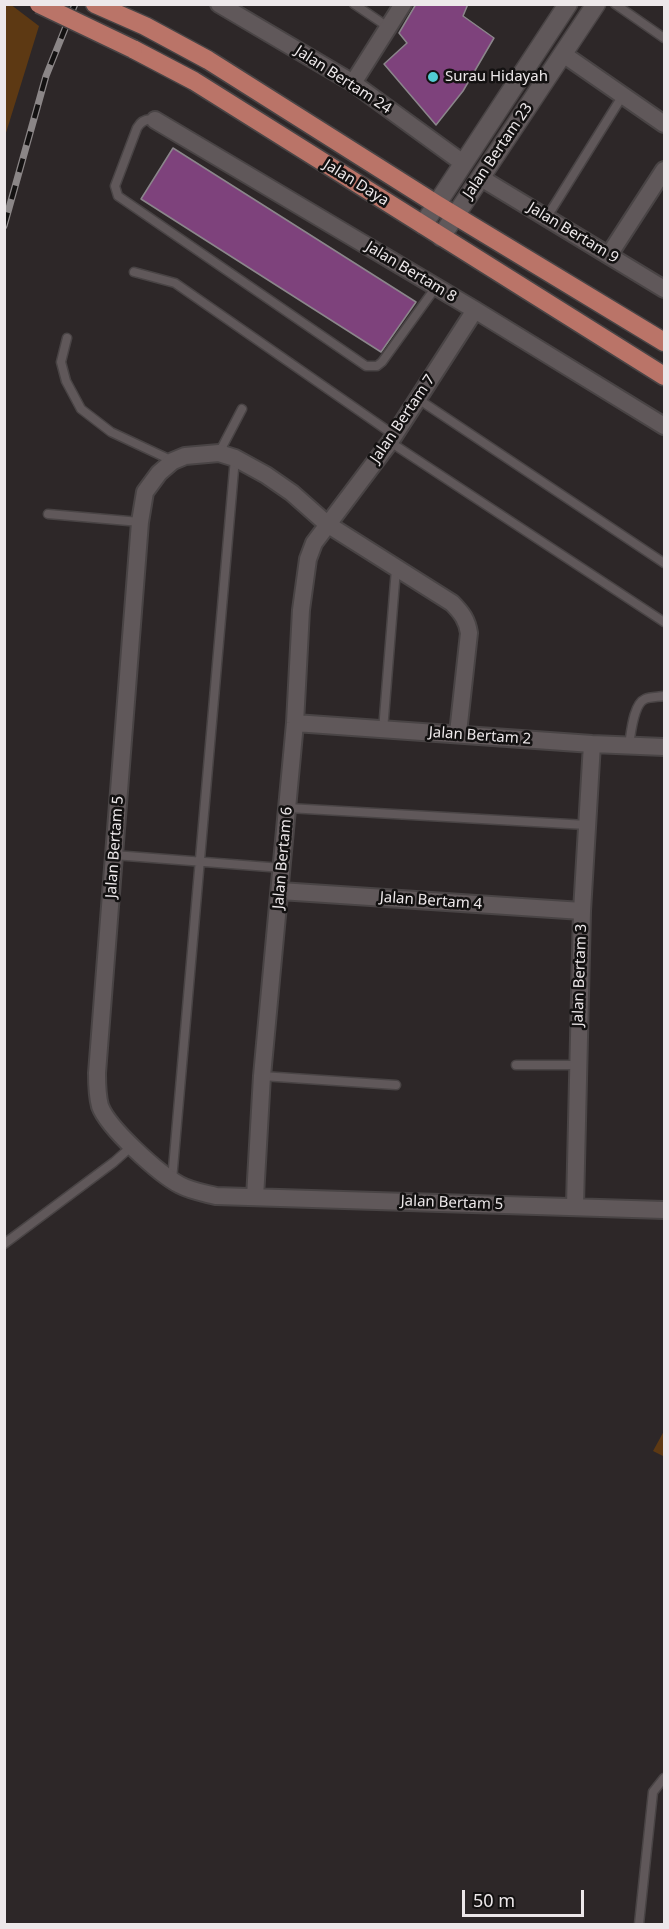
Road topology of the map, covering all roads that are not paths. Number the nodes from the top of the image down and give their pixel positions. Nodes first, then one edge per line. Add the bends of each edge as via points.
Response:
1 (39, 4) edge
2 (95, 4) edge
3 (219, 4) edge
4 (354, 4) edge
5 (403, 4) edge
6 (568, 4) edge
7 (596, 4) edge
8 (615, 4) edge
9 (388, 27) junction
10 (664, 38) edge
11 (563, 54) junction
12 (354, 84) junction
13 (623, 95) junction
14 (155, 120) joint
15 (664, 123) edge
16 (463, 163) junction
17 (664, 170) edge
18 (481, 178) junction
19 (436, 204) junction
20 (455, 216) junction
21 (546, 217) junction
22 (423, 225) junction
23 (441, 237) junction
24 (609, 255) junction
25 (134, 272) dead end
26 (436, 287) junction
27 (664, 289) edge
28 (475, 310) junction
29 (67, 338) dead end
30 (664, 342) edge
31 (664, 376) edge
32 (418, 399) junction
33 (242, 409) dead end
34 (664, 426) edge
35 (392, 439) junction
36 (219, 453) junction
37 (235, 458) junction
38 (173, 461) junction
39 (48, 514) dead end
40 (140, 522) junction
41 (327, 524) junction
42 (664, 563) edge
43 (396, 569) junction
44 (664, 622) edge
45 (664, 696) edge
46 (295, 723) junction
47 (383, 730) junction
48 (458, 733) junction
49 (592, 744) junction
50 (629, 745) junction
51 (664, 747) edge
52 (288, 808) junction
53 (587, 825) junction
54 (114, 855) junction
55 (201, 861) junction
56 (282, 868) junction
57 (280, 891) junction
58 (582, 911) junction
59 (516, 1065) dead end
60 (577, 1065) junction
61 (262, 1076) junction
62 (396, 1085) dead end
63 (132, 1146) junction
64 (172, 1180) junction
65 (255, 1197) junction
66 (575, 1206) junction
67 (664, 1210) edge
68 (4, 1244) edge
69 (664, 1778) edge
70 (639, 1924) edge

1 - 22 main road, Jalan Daya, bridge via 194,81
2 - 19 main road, Jalan Daya via 208,60
3 - 12 street, Jalan Bertam 24
4 - 9 lane
5 - 9 street
6 - 16 street, Jalan Bertam 23
7 - 11 street, Jalan Bertam 23
8 - 10 lane
9 - 12 street
11 - 13 street
11 - 18 street, Jalan Bertam 23
12 - 16 street, Jalan Bertam 24
13 - 15 street
13 - 21 lane
14 - 26 street, Jalan Bertam 8
14 - 26 lane via 148,119 137,128 115,186 118,196 366,366 382,362
16 - 19 street, Jalan Bertam 23
17 - 24 street
18 - 20 street, Jalan Bertam 23
18 - 21 street, Jalan Bertam 9
19 - 20 main road, Jalan Daya
19 - 22 street, Jalan Bertam 23
20 - 23 street, Jalan Bertam 23
20 - 30 main road, Jalan Daya
21 - 24 street, Jalan Bertam 9
22 - 23 main road, Jalan Daya
23 - 31 main road, Jalan Daya
24 - 27 street, Jalan Bertam 9
25 - 35 lane via 175,283
26 - 28 street, Jalan Bertam 8
28 - 32 street, Jalan Bertam 7
28 - 34 street, Jalan Bertam 8
29 - 38 lane via 61,362 81,409 111,432
32 - 35 street, Jalan Bertam 7
32 - 42 lane
33 - 36 lane
35 - 41 street, Jalan Bertam 7
35 - 44 lane
36 - 37 street
36 - 38 street
37 - 41 street via 266,475
37 - 55 lane
38 - 40 street, Jalan Bertam 5 via 145,492
39 - 40 lane
40 - 54 street, Jalan Bertam 5
41 - 43 street
41 - 46 street, Jalan Bertam 6 via 314,543 304,580
43 - 47 lane
43 - 48 street via 452,603 467,622
45 - 50 lane via 639,703
46 - 47 street, Jalan Bertam 2
46 - 52 street, Jalan Bertam 6
47 - 48 street, Jalan Bertam 2
48 - 49 street, Jalan Bertam 2
49 - 50 street, Jalan Bertam 2
49 - 53 street, Jalan Bertam 3
50 - 51 street, Jalan Bertam 2
52 - 53 lane
52 - 56 street, Jalan Bertam 6
53 - 58 street, Jalan Bertam 3
54 - 55 lane
54 - 63 street, Jalan Bertam 5 via 98,1091 106,1118
55 - 56 lane
55 - 64 lane
56 - 57 street, Jalan Bertam 6
57 - 58 street, Jalan Bertam 4
57 - 61 street, Jalan Bertam 6
58 - 60 street, Jalan Bertam 3
59 - 60 lane
60 - 66 street, Jalan Bertam 3
61 - 62 lane
61 - 65 street, Jalan Bertam 6
63 - 64 street, Jalan Bertam 5
63 - 68 lane
64 - 65 street, Jalan Bertam 5 via 216,1196
65 - 66 street, Jalan Bertam 5
66 - 67 street, Jalan Bertam 5
69 - 70 lane via 653,1792

